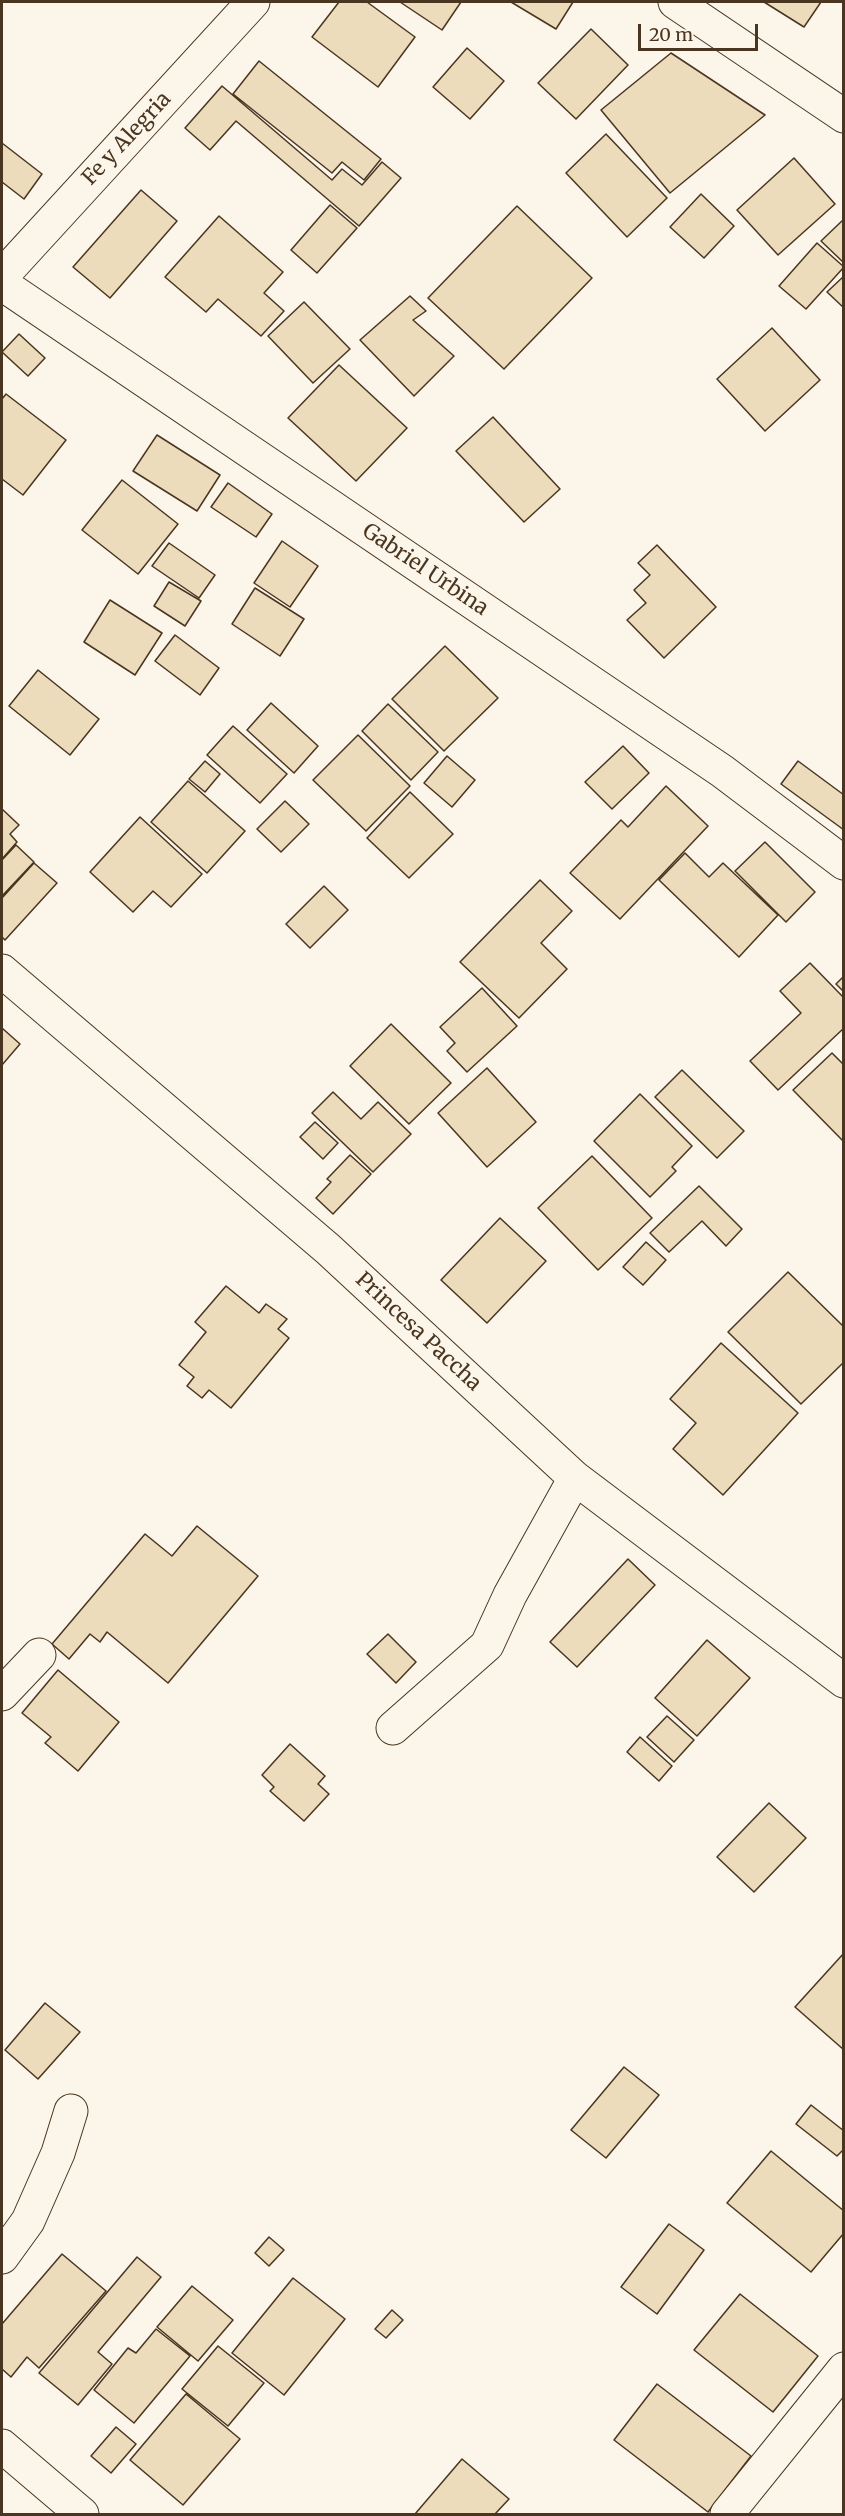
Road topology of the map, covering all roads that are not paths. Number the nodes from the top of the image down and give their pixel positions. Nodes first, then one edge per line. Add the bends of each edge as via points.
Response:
1 (253, 2) edge
2 (675, 2) edge
3 (843, 116) edge
4 (2, 276) edge
5 (2, 284) edge
6 (843, 863) edge
7 (2, 971) edge
8 (575, 1478) junction
9 (39, 1655) dead end
10 (843, 1681) edge
11 (2, 1694) edge
12 (393, 1728) dead end
13 (71, 2111) dead end
14 (2, 2257) edge
15 (843, 2368) edge
16 (2, 2446) edge
17 (82, 2514) edge
18 (728, 2514) edge

1 - 4 street, Fe y Alegria
2 - 3 street
5 - 6 street, Gabriel Urbina via 722,771
7 - 8 street, Princesa Paccha via 328,1249
8 - 10 street, Princesa Paccha
8 - 12 street via 510,1595 488,1645
9 - 11 street
13 - 14 street via 58,2153 28,2221
15 - 18 street
16 - 17 street

